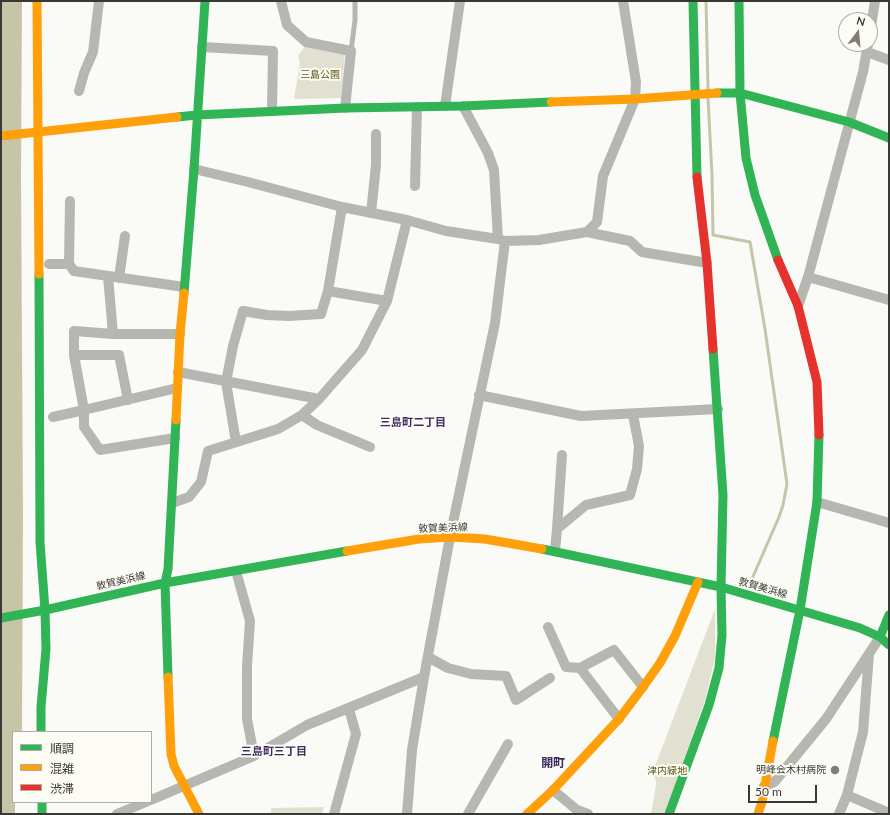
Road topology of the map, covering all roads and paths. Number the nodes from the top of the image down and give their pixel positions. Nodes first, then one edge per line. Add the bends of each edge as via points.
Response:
1 (38, 1) edge
2 (100, 1) edge
3 (205, 1) edge
4 (282, 1) edge
5 (355, 1) edge
6 (460, 1) edge
7 (623, 1) edge
8 (693, 1) edge
9 (739, 1) edge
10 (875, 1) edge
11 (873, 12) edge
12 (202, 47) junction
13 (351, 51) junction
14 (867, 52) edge
15 (875, 52) edge
16 (889, 60) edge
17 (80, 91) dead end
18 (740, 92) junction
19 (699, 95) junction
20 (635, 99) junction
21 (445, 106) junction
22 (463, 106) junction
23 (417, 107) junction
24 (345, 108) junction
25 (272, 110) junction
26 (197, 115) junction
27 (849, 122) junction
28 (34, 132) junction
29 (376, 134) dead end
30 (1, 136) edge
31 (889, 138) edge
32 (194, 169) junction
33 (415, 186) dead end
34 (70, 201) dead end
35 (342, 207) junction
36 (371, 213) junction
37 (407, 220) junction
38 (587, 232) junction
39 (125, 236) dead end
40 (502, 240) junction
41 (707, 263) junction
42 (49, 264) dead end
43 (69, 264) junction
44 (108, 276) junction
45 (119, 278) junction
46 (808, 278) junction
47 (184, 287) junction
48 (328, 292) junction
49 (889, 300) edge
50 (387, 301) junction
51 (798, 306) junction
52 (114, 334) junction
53 (180, 334) junction
54 (74, 355) junction
55 (178, 372) junction
56 (226, 382) junction
57 (177, 388) junction
58 (479, 395) junction
59 (319, 399) junction
60 (128, 400) junction
61 (718, 409) junction
62 (84, 410) junction
63 (302, 415) junction
64 (633, 415) junction
65 (54, 417) dead end
66 (175, 438) junction
67 (236, 442) junction
68 (370, 447) dead end
69 (562, 455) dead end
70 (817, 502) junction
71 (172, 503) junction
72 (889, 523) edge
73 (557, 529) junction
74 (450, 537) junction
75 (555, 551) junction
76 (236, 571) junction
77 (698, 582) junction
78 (165, 583) junction
79 (721, 587) junction
80 (46, 610) junction
81 (800, 610) junction
82 (889, 615) edge
83 (1, 618) edge
84 (548, 627) dead end
85 (880, 637) junction
86 (889, 645) edge
87 (869, 653) junction
88 (428, 657) junction
89 (580, 668) junction
90 (424, 677) junction
91 (550, 678) dead end
92 (643, 687) junction
93 (349, 708) junction
94 (619, 719) junction
95 (41, 731) edge
96 (508, 744) dead end
97 (254, 756) junction
98 (184, 786) junction
99 (764, 786) junction
100 (553, 790) junction
101 (847, 795) junction
102 (152, 800) edge
103 (42, 803) edge
104 (144, 803) edge
105 (531, 813) edge
106 (889, 813) edge
107 (42, 814) edge
108 (117, 814) edge
109 (199, 814) edge
110 (334, 814) edge
111 (407, 814) edge
112 (468, 814) edge
113 (588, 814) edge
114 (669, 814) edge
115 (758, 814) edge
116 (839, 814) edge

1 - 28 street
2 - 17 street via 93,52
3 - 12 street
4 - 13 street via 287,25 306,42
5 - 13 lane
6 - 21 street
7 - 20 street via 636,82
8 - 19 street
9 - 18 street
10 - 11 street
12 - 25 street via 273,51
12 - 26 street
13 - 24 street
14 - 27 street
15 - 16 street
18 - 19 street
18 - 27 street
18 - 51 street via 746,158 755,195 778,260
19 - 20 street
19 - 41 street via 697,181
20 - 22 street
20 - 38 street via 603,176 597,222
21 - 22 street
21 - 23 street
22 - 40 street via 488,152 494,170
23 - 24 street
23 - 33 street
24 - 25 street
25 - 26 street
26 - 28 street
26 - 32 street
27 - 31 street
27 - 46 street
28 - 30 street
28 - 80 street via 40,542
29 - 36 street
32 - 35 street
32 - 47 street
34 - 43 street
35 - 36 street
35 - 48 street
36 - 37 street
37 - 40 street via 446,231
37 - 50 street
38 - 40 street via 539,240
38 - 41 street via 630,241 642,252
39 - 45 street
40 - 58 street via 495,323
41 - 61 street
42 - 43 street
43 - 44 street via 74,271
44 - 45 street
44 - 52 street
45 - 47 street
46 - 49 street
46 - 51 street
47 - 53 street
48 - 50 street
48 - 56 street via 321,314 289,316 243,311
50 - 59 street via 362,350
51 - 70 street via 817,382
52 - 53 street
52 - 54 street via 74,331
53 - 55 street
54 - 60 street via 118,355
54 - 62 street
55 - 56 street
55 - 57 street
56 - 59 street
56 - 67 street
57 - 60 street
57 - 66 street
58 - 64 street via 581,416
58 - 74 street
59 - 63 street
60 - 62 street
61 - 64 street
61 - 79 street via 723,495
62 - 65 street
62 - 66 street via 84,427 100,450
63 - 67 street via 278,429
63 - 68 street via 318,425
64 - 73 street via 639,446 637,469 630,495 586,505
66 - 71 street
67 - 71 street via 208,451 201,482 189,497
69 - 73 street
70 - 72 street
70 - 81 street
71 - 78 street
73 - 75 street
74 - 75 street, 敦賀美浜線 via 485,539
74 - 76 street, 敦賀美浜線 via 391,543
74 - 88 street
75 - 77 street, 敦賀美浜線
76 - 78 street, 敦賀美浜線
76 - 97 street via 250,621 247,719
77 - 79 street, 敦賀美浜線
77 - 92 street via 675,636
78 - 80 street, 敦賀美浜線
78 - 98 street via 171,754
79 - 81 street, 敦賀美浜線
79 - 114 street via 722,635 719,668 709,705
80 - 83 street, 敦賀美浜線
80 - 95 street
81 - 85 street, 敦賀美浜線 via 860,628
81 - 99 street
82 - 85 street
84 - 89 street via 566,667
85 - 86 street, 敦賀美浜線
85 - 87 street
87 - 99 street via 826,719 776,780
87 - 101 street via 863,732
88 - 90 street
88 - 91 street via 448,668 471,674 506,676 516,700
89 - 92 street via 614,650
89 - 94 street
90 - 93 street
90 - 111 street via 412,750
92 - 94 street
93 - 97 street via 308,725
93 - 110 street via 356,734
94 - 100 street
96 - 112 street
97 - 98 street
98 - 102 street
98 - 109 street
99 - 115 street
100 - 105 street
100 - 113 street via 577,810
101 - 106 street
101 - 116 street
103 - 107 street
104 - 108 street

